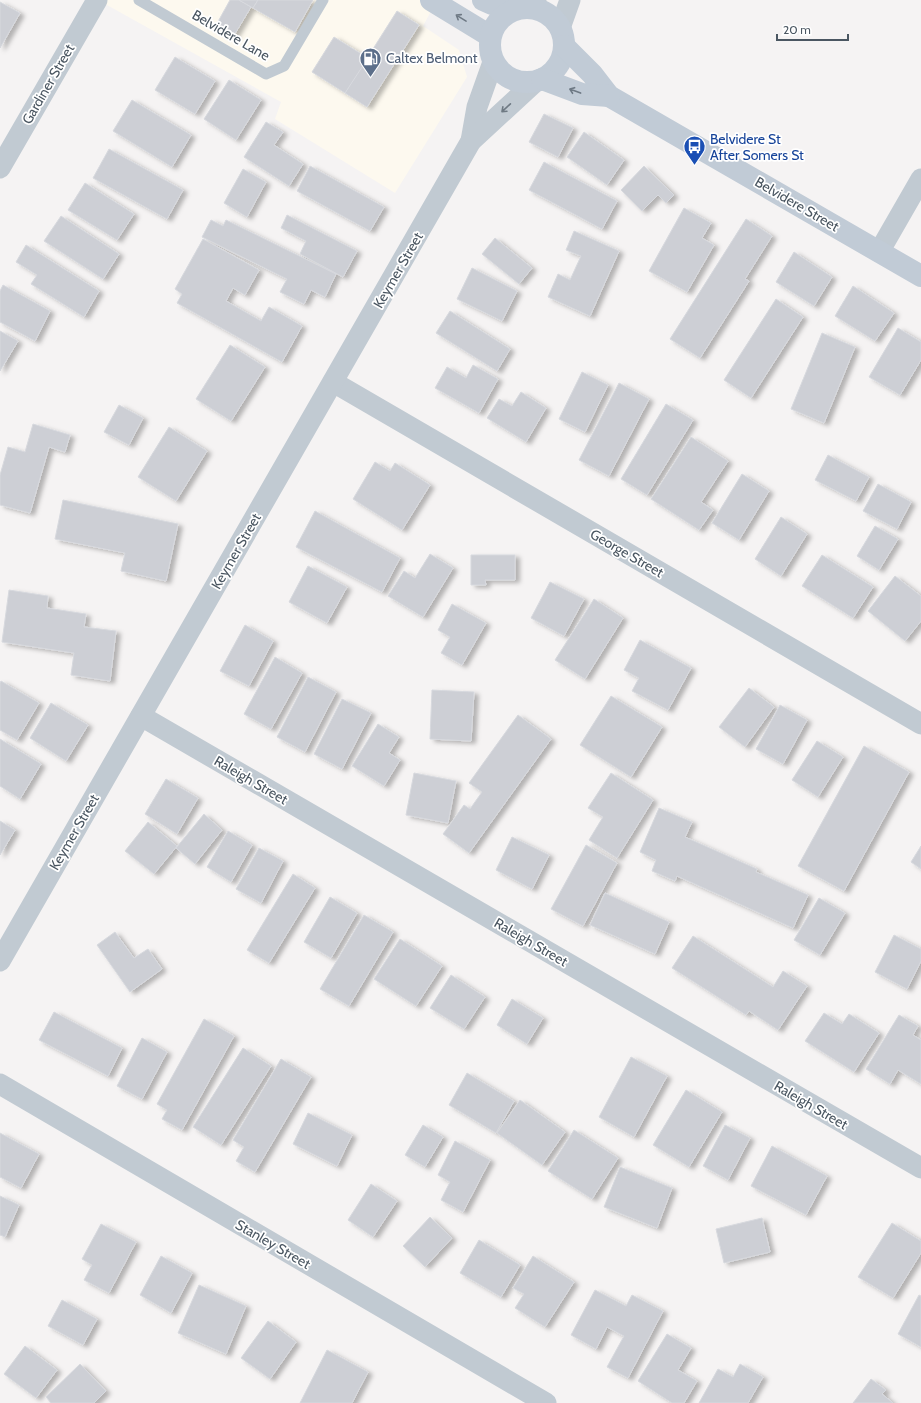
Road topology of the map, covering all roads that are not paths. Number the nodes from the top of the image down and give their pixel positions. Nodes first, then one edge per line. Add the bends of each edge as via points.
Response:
1 (97, 0) edge
2 (139, 0) edge
3 (323, 0) edge
4 (431, 0) edge
5 (483, 0) edge
6 (570, 0) edge
7 (529, 5) edge
8 (490, 36) junction
9 (562, 37) junction
10 (493, 62) junction
11 (539, 81) junction
12 (609, 96) junction
13 (471, 141) junction
14 (0, 168) edge
15 (921, 178) edge
16 (880, 252) junction
17 (921, 276) edge
18 (333, 382) junction
19 (141, 716) junction
20 (921, 724) edge
21 (0, 961) edge
22 (0, 1084) edge
23 (921, 1168) edge
24 (546, 1403) edge

1 - 14 street, Gardiner Street
2 - 3 lane, Belvidere Lane via 266,74 284,66
8 -> 4 street
5 - 7 street via 492,4
6 - 9 street
7 - 8 street via 510,11 501,18
7 - 9 street via 552,18
8 - 10 street
9 - 11 street via 562,56 558,66
9 - 12 street, Belvidere Street
10 - 11 street via 506,77 515,81
10 - 13 street, Keymer Street via 476,107
12 -> 11 street, Belvidere Street via 582,94
11 -> 13 street, Keymer Street
12 - 16 street, Belvidere Street
13 - 18 street, Keymer Street
15 - 16 street
16 - 17 street, Belvidere Street
18 - 19 street, Keymer Street
18 - 20 street, George Street
19 - 21 street, Keymer Street
19 - 23 street, Raleigh Street
22 - 24 street, Stanley Street

